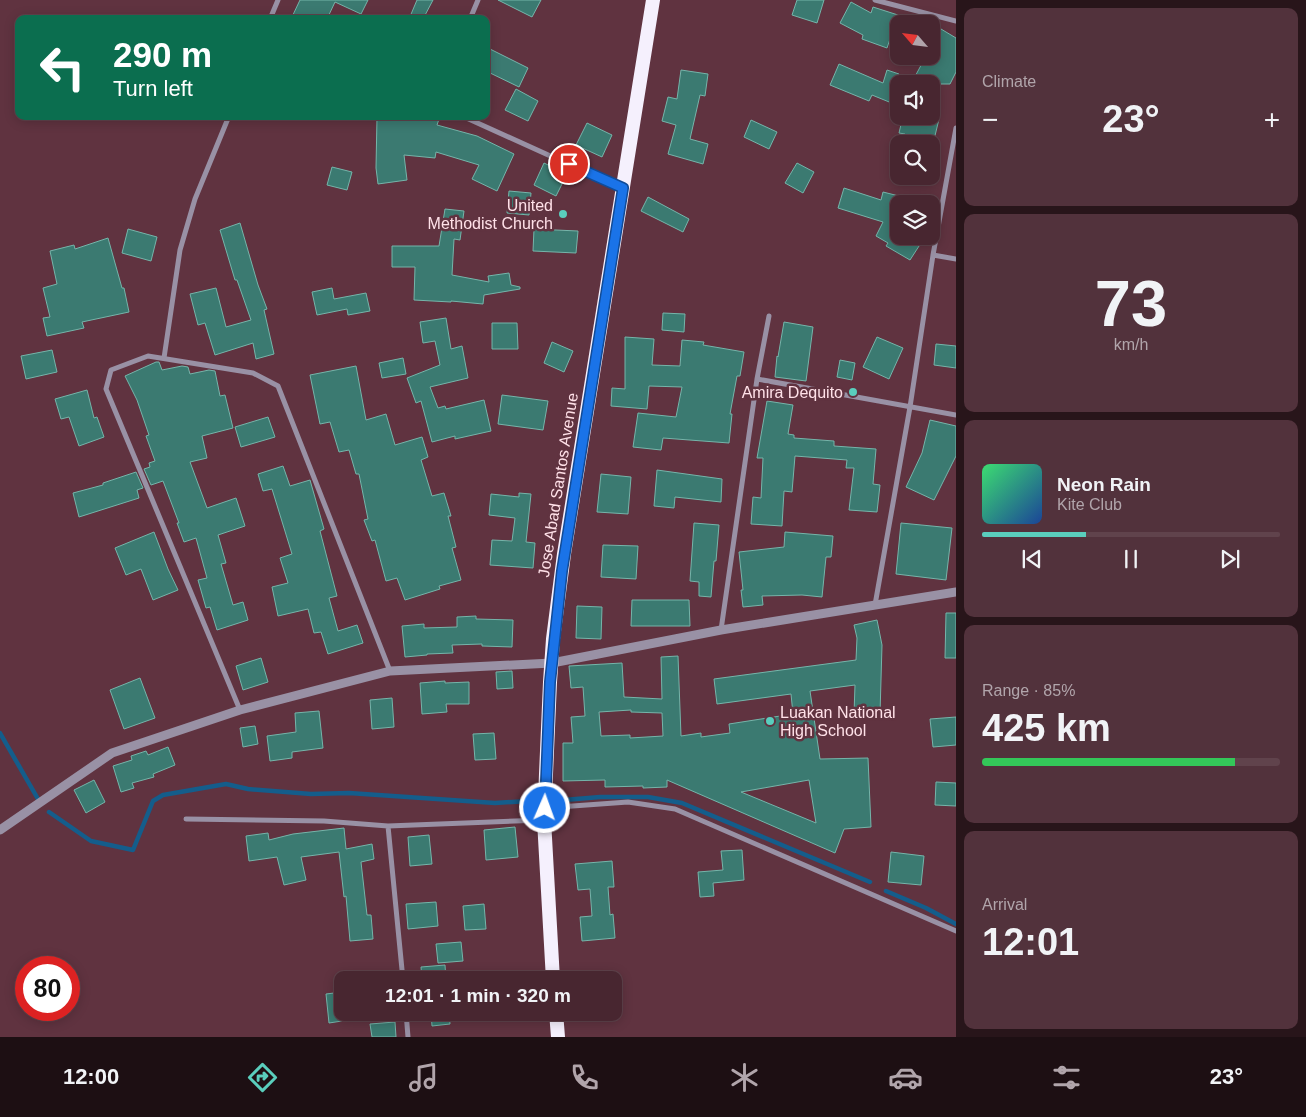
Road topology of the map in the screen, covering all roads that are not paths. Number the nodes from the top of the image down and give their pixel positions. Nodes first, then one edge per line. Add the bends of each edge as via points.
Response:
1 (278, 0) edge
2 (478, 0) edge
3 (653, 0) edge
4 (875, 0) edge
5 (272, 15) edge
6 (472, 15) edge
7 (956, 21) edge
8 (227, 120) edge
9 (471, 120) edge
10 (956, 128) edge
11 (623, 188) junction
12 (933, 255) junction
13 (956, 259) edge
14 (769, 316) dead end
15 (164, 358) junction
16 (757, 379) junction
17 (910, 407) junction
18 (956, 415) edge
19 (956, 592) edge
20 (875, 605) junction
21 (721, 630) junction
22 (552, 662) junction
23 (390, 671) junction
24 (240, 710) junction
25 (544, 814) junction
26 (186, 819) dead end
27 (388, 826) junction
28 (0, 830) edge
29 (956, 931) edge
30 (402, 971) edge
31 (553, 971) edge
32 (407, 1021) edge
33 (557, 1021) edge
34 (408, 1037) edge
35 (558, 1037) edge

1 - 5 street
2 - 6 street
3 - 11 highway, Jose Abad Santos Avenue
4 - 7 street
8 - 15 street via 195,199 180,250
9 - 11 street
10 - 12 street
11 - 22 highway, Jose Abad Santos Avenue via 564,554
12 - 13 street
12 - 17 street
14 - 16 street
15 - 23 street via 253,373 278,386
15 - 24 street via 148,356 111,370 106,389
16 - 17 street
16 - 21 street
17 - 18 street
17 - 20 street
19 - 20 street
20 - 21 street
21 - 22 street
22 - 23 street
22 - 25 highway, Jose Abad Santos Avenue
23 - 24 street
24 - 28 street via 112,754
25 - 27 street
25 - 29 street via 628,802 675,809
25 - 31 highway, Jose Abad Santos Avenue
26 - 27 street via 324,821
27 - 30 street
32 - 34 street
33 - 35 highway

